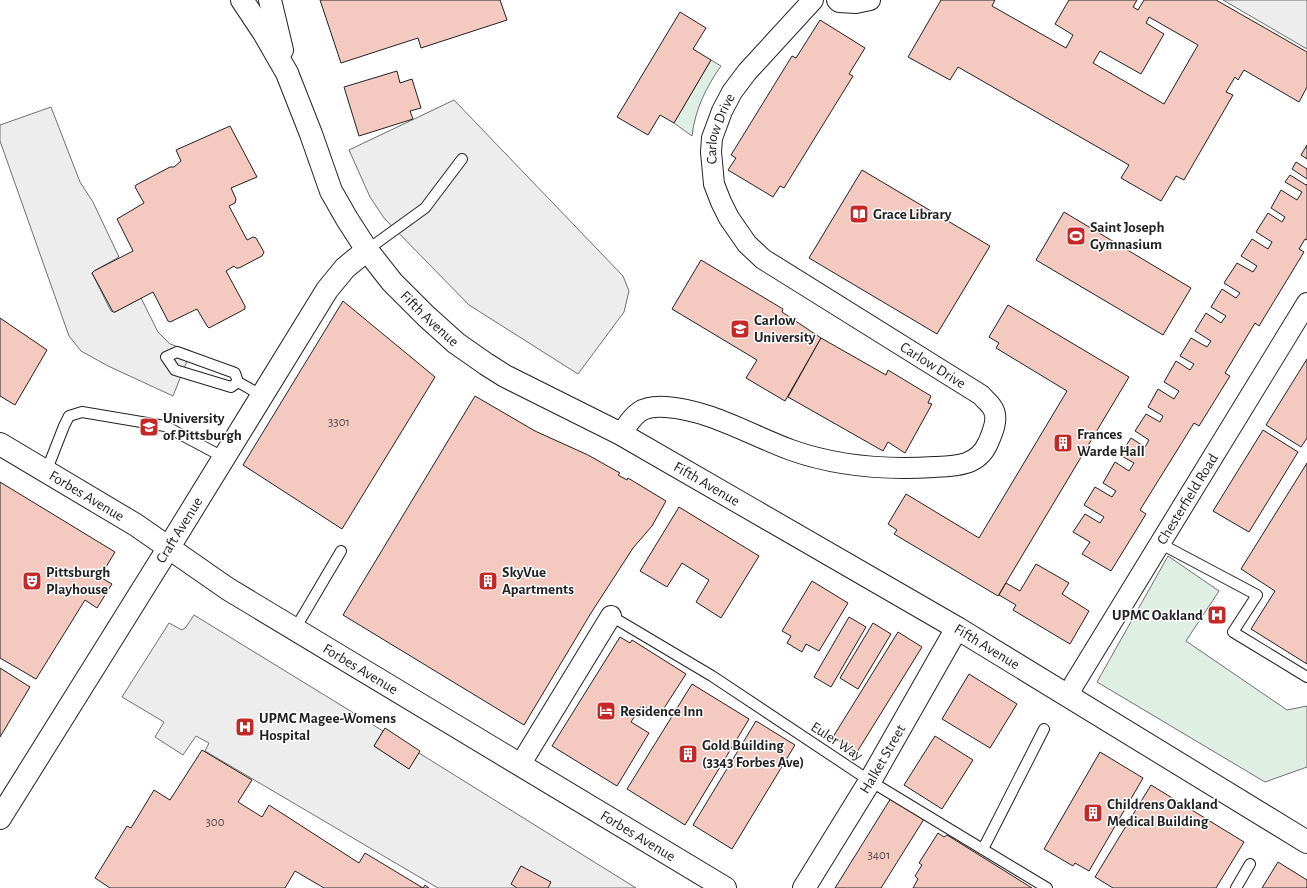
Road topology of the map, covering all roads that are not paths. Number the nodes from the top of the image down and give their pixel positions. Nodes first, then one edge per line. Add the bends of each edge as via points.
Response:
1 (242, 0) edge
2 (270, 0) edge
3 (813, 0) edge
4 (837, 0) edge
5 (870, 0) edge
6 (287, 73) junction
7 (462, 159) dead end
8 (367, 250) junction
9 (1307, 303) edge
10 (238, 382) junction
11 (261, 395) junction
12 (620, 434) junction
13 (0, 444) edge
14 (223, 457) junction
15 (46, 472) junction
16 (1161, 544) junction
17 (168, 547) junction
18 (341, 551) dead end
19 (611, 616) joint
20 (957, 628) junction
21 (295, 629) junction
22 (1307, 677) edge
23 (1069, 696) junction
24 (1044, 729) dead end
25 (520, 765) junction
26 (870, 781) junction
27 (0, 818) edge
28 (1307, 842) edge
29 (983, 849) junction
30 (1250, 864) dead end
31 (725, 888) edge
32 (804, 888) edge
33 (1047, 888) edge
34 (1236, 888) edge

1 - 6 main road, Fifth Avenue
2 - 6 main road
3 - 12 street, Carlow Drive via 747,72 722,111 712,138 711,152 714,184 721,202 747,244 763,259 981,395 994,410 995,428 984,452 969,463 928,468 872,467 824,459 792,450 702,414 666,407 646,407 635,415
4 - 5 street via 856,3
6 - 8 main road, Fifth Avenue via 331,191
7 - 8 lane via 425,208
8 - 11 main road, Craft Avenue via 345,268 326,290
8 - 12 main road, Fifth Avenue via 392,282 456,343 505,376
9 - 16 street, Chesterfield Road
10 - 10 lane via 235,373 177,352 166,357 175,370 231,387
10 - 11 lane
11 - 14 main road, Craft Avenue
12 - 20 main road, Fifth Avenue
13 - 15 main road, Forbes Avenue
14 - 15 lane via 165,426 82,412 69,416
14 - 17 main road, Craft Avenue
15 - 17 main road, Forbes Avenue
16 - 22 lane via 1257,595 1233,632
16 - 23 street, Chesterfield Road
17 - 21 main road, Forbes Avenue via 228,589
17 - 27 main road, Craft Avenue
18 - 21 lane
19 - 25 street
19 - 26 lane, Euler Way via 712,676
20 - 23 main road, Fifth Avenue
20 - 26 main road, Halket Street
21 - 25 main road, Forbes Avenue
23 - 28 main road, Fifth Avenue
24 - 29 lane
25 - 31 main road, Forbes Avenue
26 - 29 lane, Euler Way
26 - 32 main road, Halket Street
29 - 33 lane, Euler Way
30 - 34 lane

